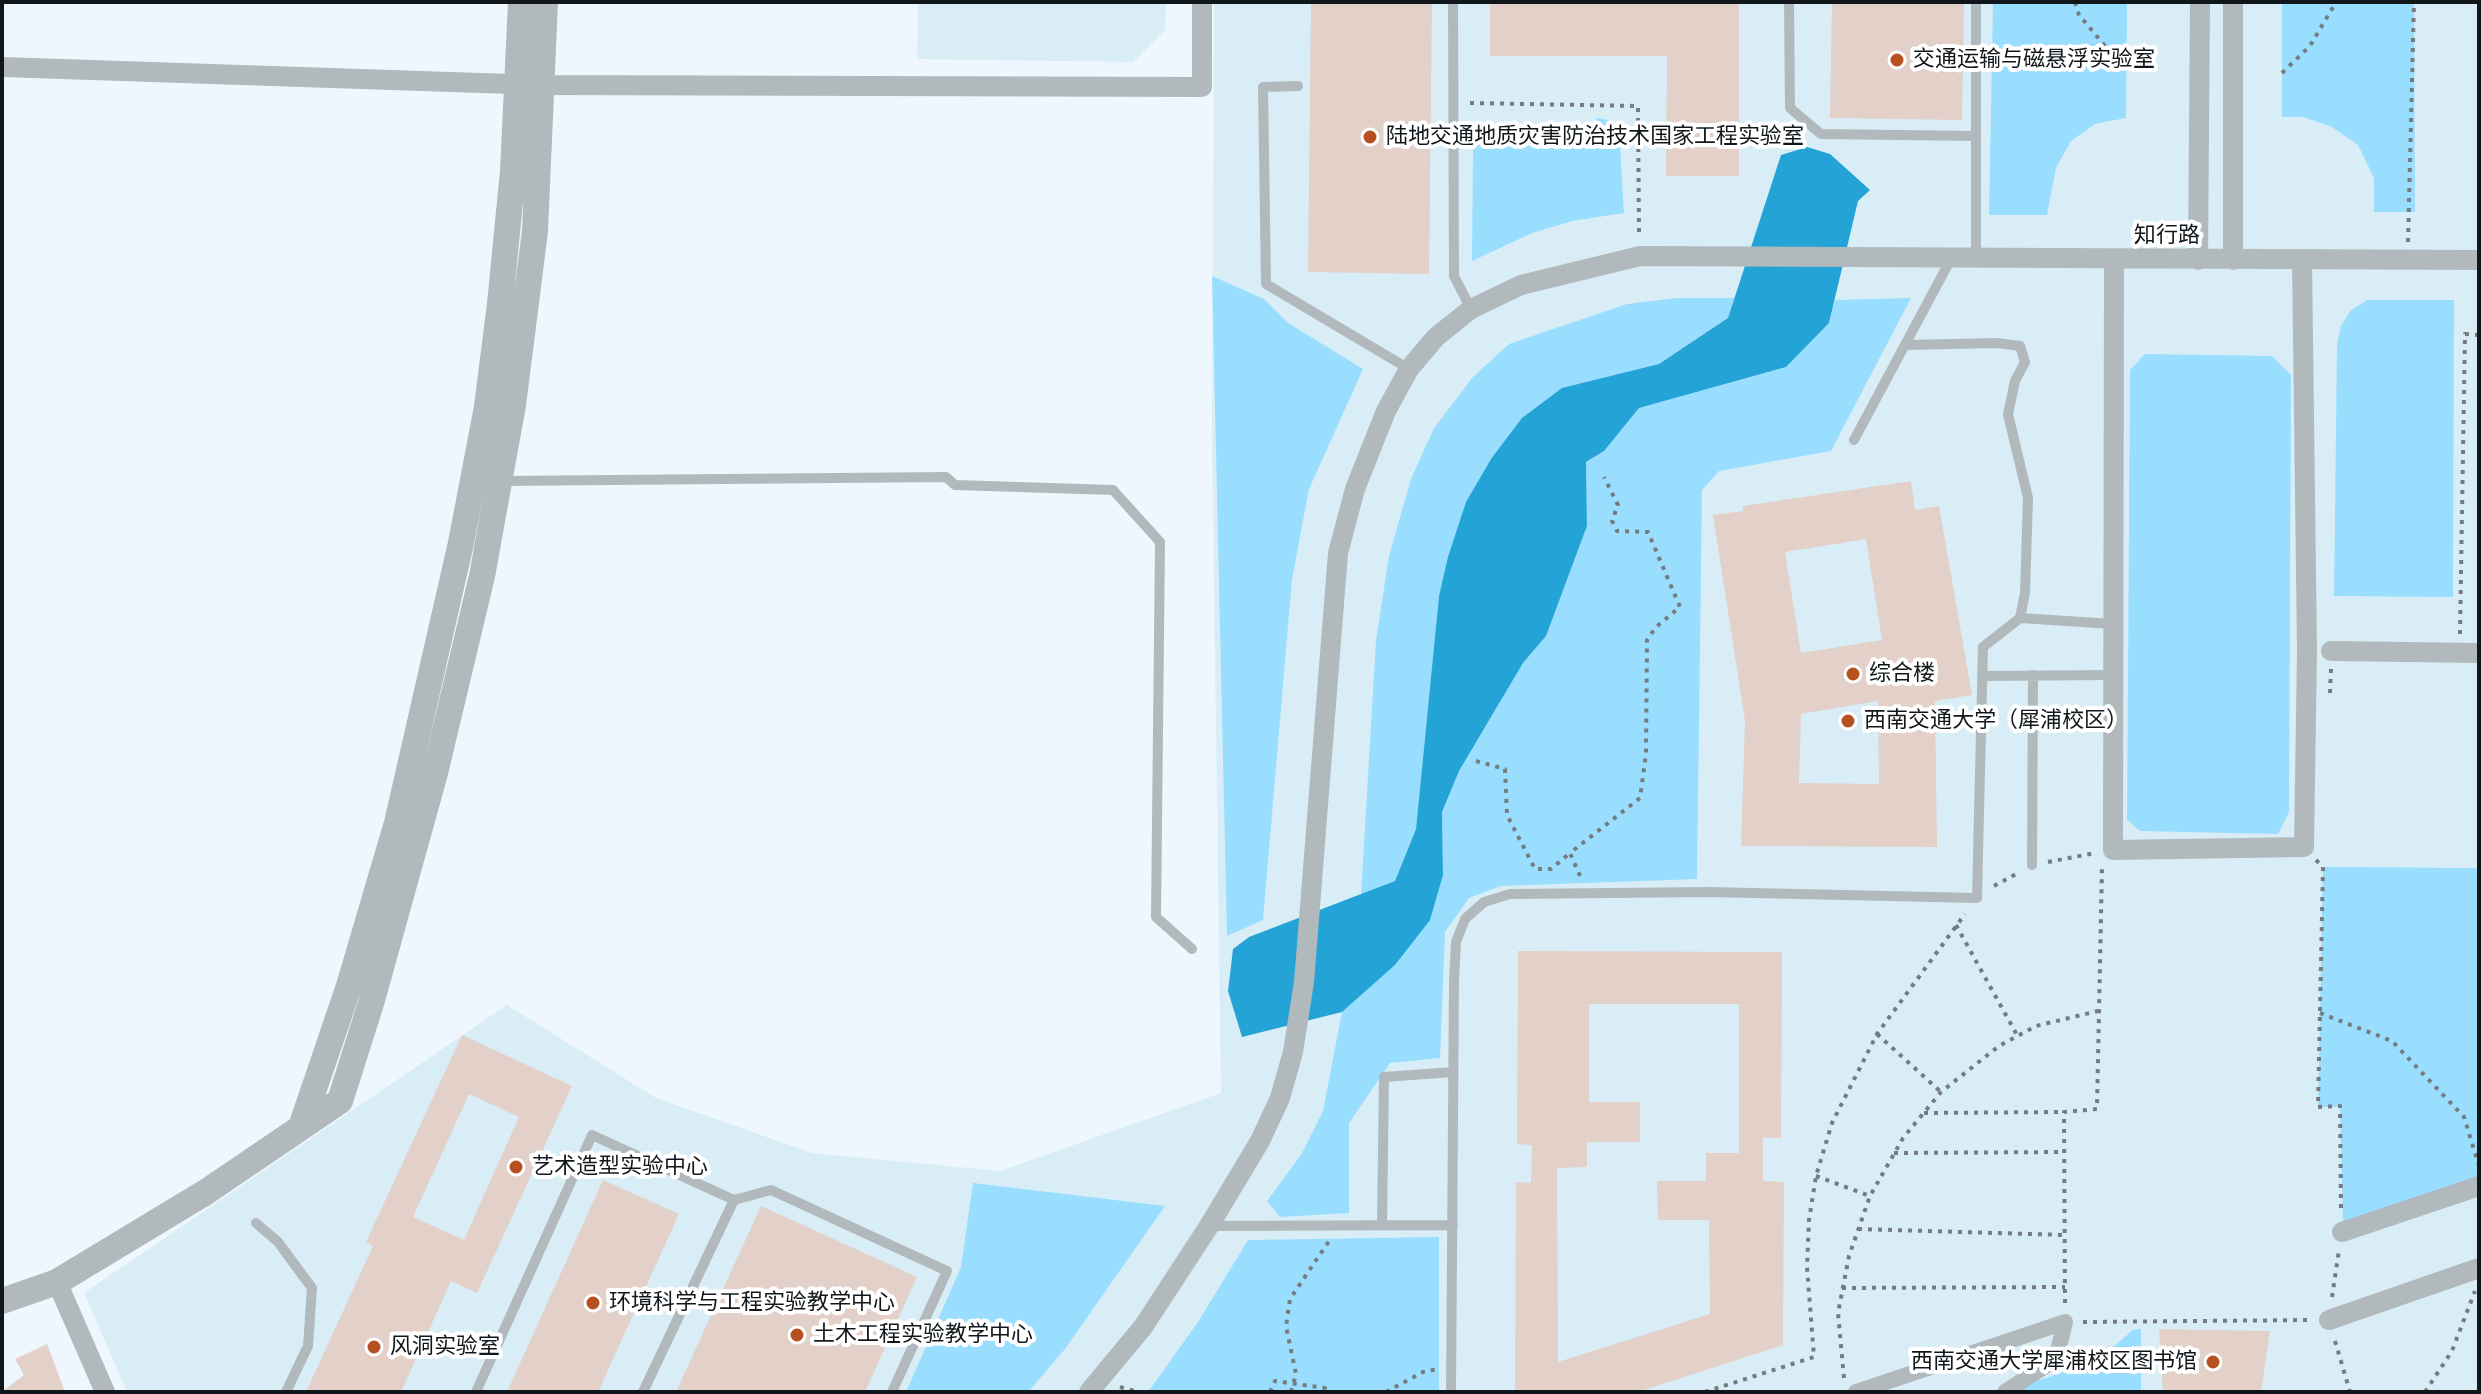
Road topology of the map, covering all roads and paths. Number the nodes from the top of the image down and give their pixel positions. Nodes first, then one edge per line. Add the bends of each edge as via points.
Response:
1 (521, 2) edge
2 (545, 2) edge
3 (1202, 2) edge
4 (1453, 2) edge
5 (1789, 2) edge
6 (1976, 2) edge
7 (2075, 2) edge
8 (2200, 2) edge
9 (2233, 2) edge
10 (2336, 2) edge
11 (2414, 2) edge
12 (2, 67) edge
13 (2127, 72) dead end
14 (2282, 73) dead end
15 (529, 84) junction
16 (1298, 86) dead end
17 (1454, 102) junction
18 (1976, 136) junction
19 (1640, 256) junction
20 (1952, 257) junction
21 (1976, 258) junction
22 (2114, 260) junction
23 (2198, 260) junction
24 (2233, 260) junction
25 (2302, 260) junction
26 (2408, 260) junction
27 (2479, 260) edge
28 (1471, 309) junction
29 (2479, 335) edge
30 (1905, 345) junction
31 (1409, 369) junction
32 (1854, 440) dead end
33 (1604, 477) dead end
34 (499, 481) junction
35 (2020, 618) junction
36 (2113, 624) junction
37 (2331, 651) dead end
38 (2469, 653) edge
39 (2033, 675) junction
40 (2113, 675) junction
41 (1982, 676) junction
42 (1476, 761) dead end
43 (2304, 847) junction
44 (2113, 850) junction
45 (1570, 853) junction
46 (2032, 865) junction
47 (1587, 893) junction
48 (1977, 898) junction
49 (1956, 925) junction
50 (1192, 949) dead end
51 (2098, 1011) junction
52 (2320, 1013) junction
53 (1877, 1034) junction
54 (2017, 1035) junction
55 (1453, 1072) junction
56 (1941, 1092) junction
57 (2064, 1112) junction
58 (1924, 1113) junction
59 (301, 1127) junction
60 (2064, 1152) junction
61 (1894, 1153) junction
62 (2479, 1166) edge
63 (1816, 1176) junction
64 (2479, 1186) edge
65 (1870, 1196) junction
66 (734, 1200) junction
67 (256, 1223) dead end
68 (1382, 1225) junction
69 (1453, 1225) junction
70 (1209, 1226) junction
71 (1330, 1226) junction
72 (1858, 1229) junction
73 (2342, 1232) junction
74 (2065, 1235) junction
75 (2478, 1278) edge
76 (57, 1282) junction
77 (2065, 1287) junction
78 (1842, 1288) junction
79 (2, 1301) edge
80 (2329, 1320) junction
81 (2065, 1322) junction
82 (1452, 1367) junction
83 (1294, 1383) junction
84 (105, 1392) edge
85 (286, 1392) edge
86 (476, 1392) edge
87 (643, 1392) edge
88 (892, 1392) edge
89 (1089, 1392) edge
90 (1270, 1392) edge
91 (1291, 1392) edge
92 (1325, 1392) edge
93 (1386, 1392) edge
94 (1451, 1392) edge
95 (1705, 1392) edge
96 (1846, 1392) edge
97 (1856, 1392) edge
98 (2005, 1392) edge
99 (2350, 1392) edge
100 (2425, 1392) edge

1 - 15 street
2 - 15 street
3 - 15 street via 1202,87
4 - 17 lane
5 - 18 lane via 1790,108 1821,134
6 - 18 lane
7 - 13 path via 2079,15
8 - 23 street
9 - 24 street
10 - 14 path via 2310,46
11 - 26 path
12 - 15 street
15 - 34 street via 535,231
15 - 59 street via 513,171 487,407 461,543 397,823
16 - 31 lane via 1263,87 1266,284
17 - 19 path via 1638,106
17 - 28 lane via 1454,276
18 - 21 lane
19 - 20 street, 知行路
19 - 28 street, 知行路 via 1550,275
20 - 21 street, 知行路
20 - 30 lane
21 - 22 street, 知行路
22 - 23 street, 知行路
22 - 36 street
23 - 24 street, 知行路
24 - 25 street, 知行路
25 - 26 street, 知行路
25 - 43 street
26 - 27 street, 知行路
28 - 31 street, 知行路 via 1436,337
29 - 38 path via 2465,334
30 - 32 lane
30 - 35 lane via 2020,346 2025,362 2008,414 2028,498
31 - 70 street, 知行路 via 1355,489 1338,553 1312,906 1293,1052 1260,1141
33 - 45 path via 1618,505 1612,521 1617,531 1648,532 1680,607 1647,640 1646,754 1640,798
34 - 50 lane via 946,477 955,485 1113,490 1160,542 1156,917
34 - 59 street via 435,773 372,1000 340,1101
35 - 36 lane
35 - 41 lane via 1983,647
36 - 40 street
37 - 38 street
39 - 40 lane
39 - 41 lane
39 - 46 lane
40 - 44 street
41 - 48 lane
42 - 45 path via 1505,769 1507,815 1535,869 1551,869
43 - 44 street
43 - 52 path via 2323,867
44 - 46 path
44 - 51 path via 2102,866
45 - 47 path
46 - 48 path
47 - 48 lane
47 - 55 lane via 1510,894 1484,902 1465,919 1456,942
48 - 49 path
49 - 53 path
49 - 54 path
51 - 54 path via 2067,1016
51 - 57 path via 2097,1109
52 - 62 path via 2392,1041 2464,1117
52 - 73 path via 2318,1107 2340,1106
53 - 56 path
53 - 63 path via 1832,1123
54 - 56 path
55 - 68 lane via 1384,1077
55 - 69 lane
56 - 58 path
57 - 58 path
57 - 60 path
58 - 61 path
59 - 76 street
60 - 61 path
60 - 74 path
61 - 65 path
63 - 65 path
63 - 95 path via 1807,1267 1814,1357
64 - 73 street
65 - 72 path
66 - 86 lane via 592,1135
66 - 87 lane
66 - 88 lane via 771,1190 947,1271
67 - 85 lane via 278,1242 312,1288 308,1346
68 - 69 lane
68 - 71 lane
69 - 82 lane
70 - 71 lane
70 - 89 street, 知行路 via 1143,1327
71 - 83 path via 1331,1237 1290,1299 1286,1326
72 - 74 path
72 - 78 path
73 - 80 path
74 - 77 path
75 - 80 street
75 - 100 path via 2452,1351
76 - 79 street
76 - 84 street
77 - 78 path
77 - 81 path
78 - 96 path via 1838,1313
80 - 81 path
80 - 99 path
81 - 97 street
81 - 98 street via 2056,1359
82 - 93 path via 1423,1372
82 - 94 lane
83 - 90 path via 1275,1381
83 - 91 path
83 - 92 path

